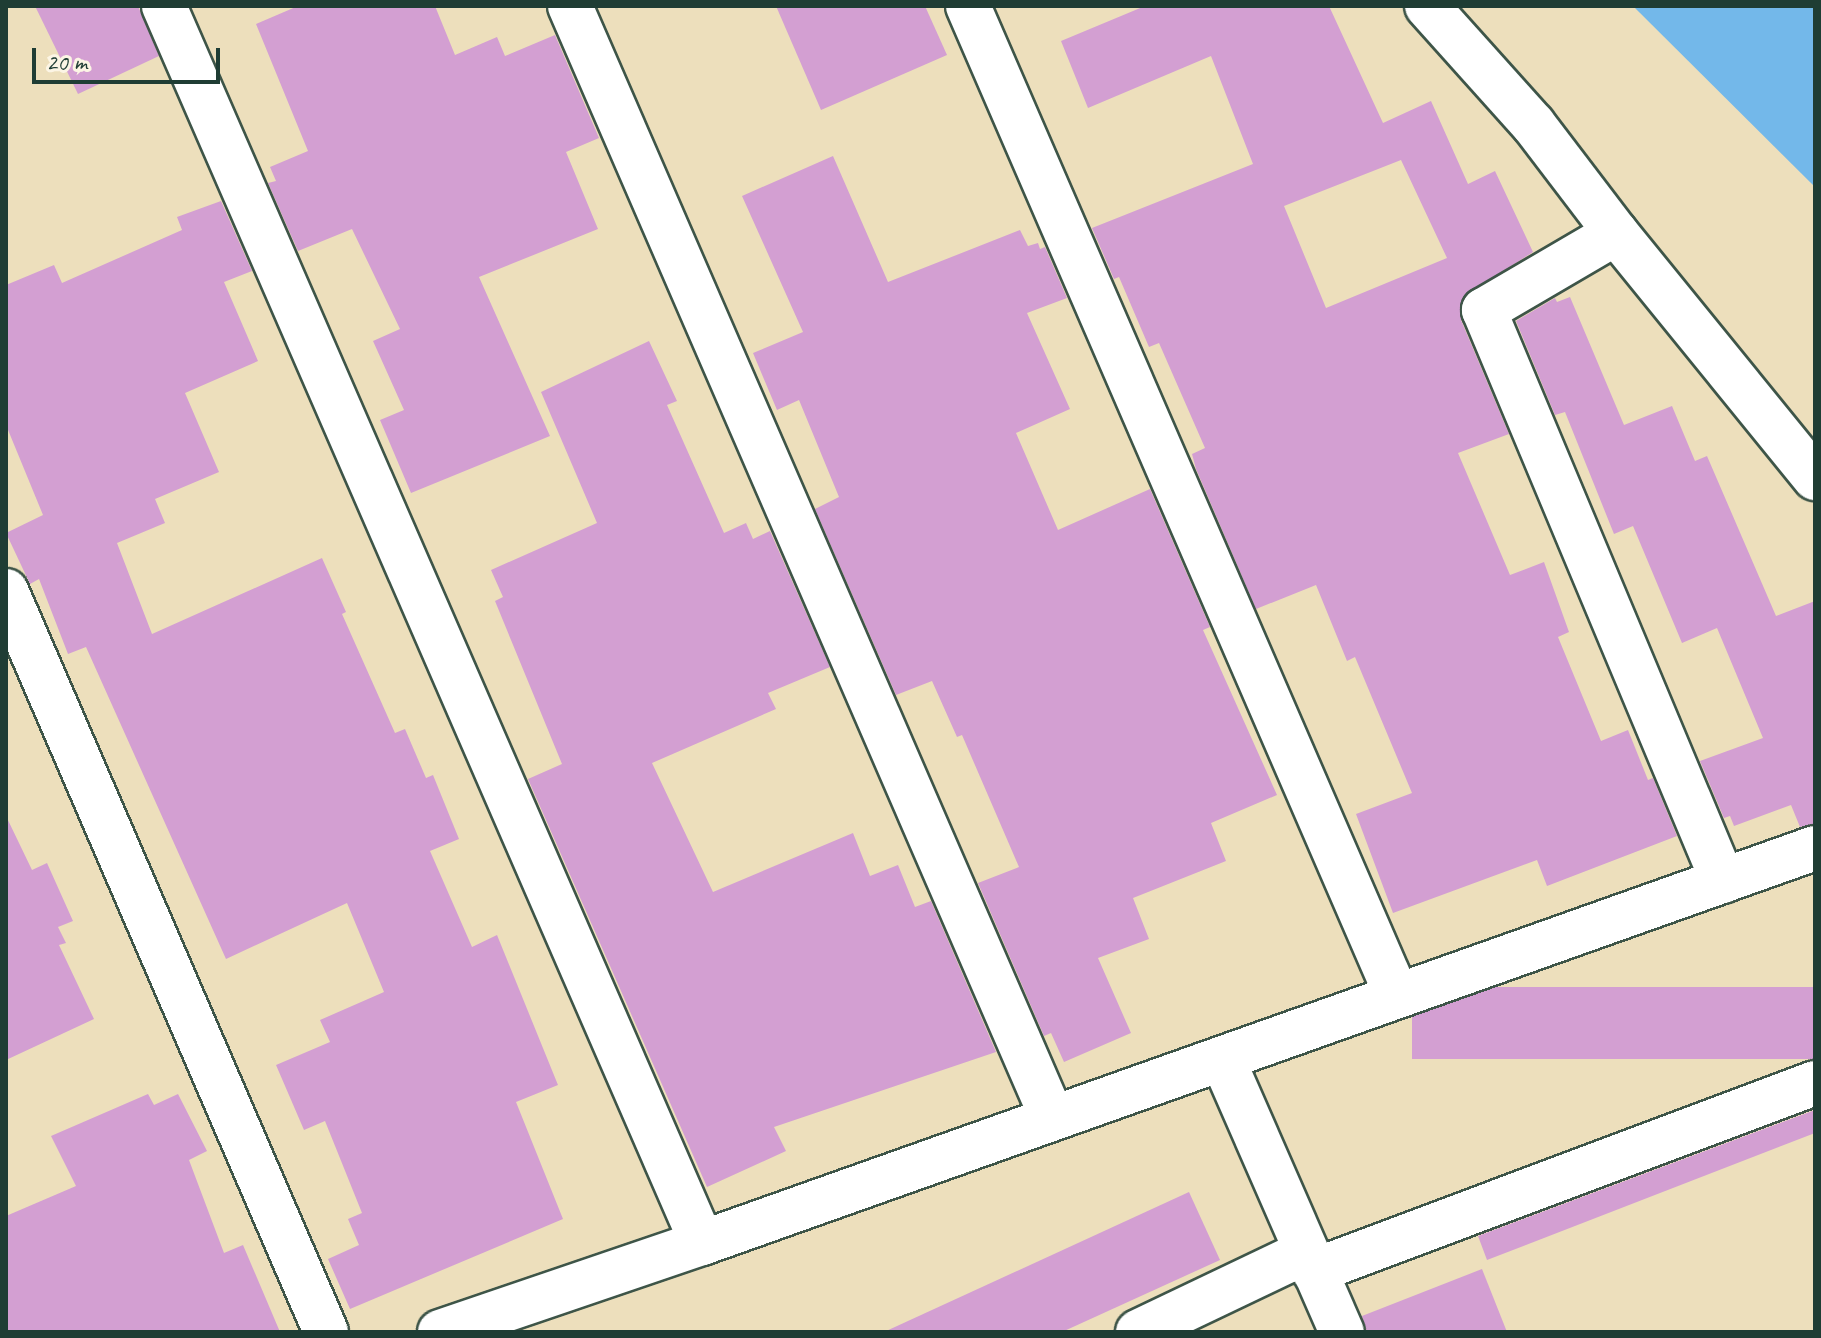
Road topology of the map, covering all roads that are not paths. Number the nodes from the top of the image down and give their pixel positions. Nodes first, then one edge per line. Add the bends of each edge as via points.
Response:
1 (164, 6) edge
2 (570, 6) edge
3 (968, 6) edge
4 (1427, 6) edge
5 (1616, 233) junction
6 (1815, 478) edge
7 (6, 591) edge
8 (1815, 848) edge
9 (1723, 881) junction
10 (1397, 996) junction
11 (1223, 1060) junction
12 (1815, 1083) edge
13 (1052, 1117) junction
14 (702, 1243) junction
15 (1310, 1261) junction
16 (326, 1332) edge
17 (440, 1332) edge
18 (1138, 1332) edge
19 (1342, 1332) edge

1 - 14 street
2 - 13 street
3 - 10 street
4 - 5 street via 1533,124
5 - 6 street
5 - 9 street via 1484,310
7 - 16 street
8 - 9 street
9 - 10 street
10 - 11 street
11 - 13 street
11 - 15 street
12 - 15 street
13 - 14 street
14 - 17 street
15 - 18 street
15 - 19 street

